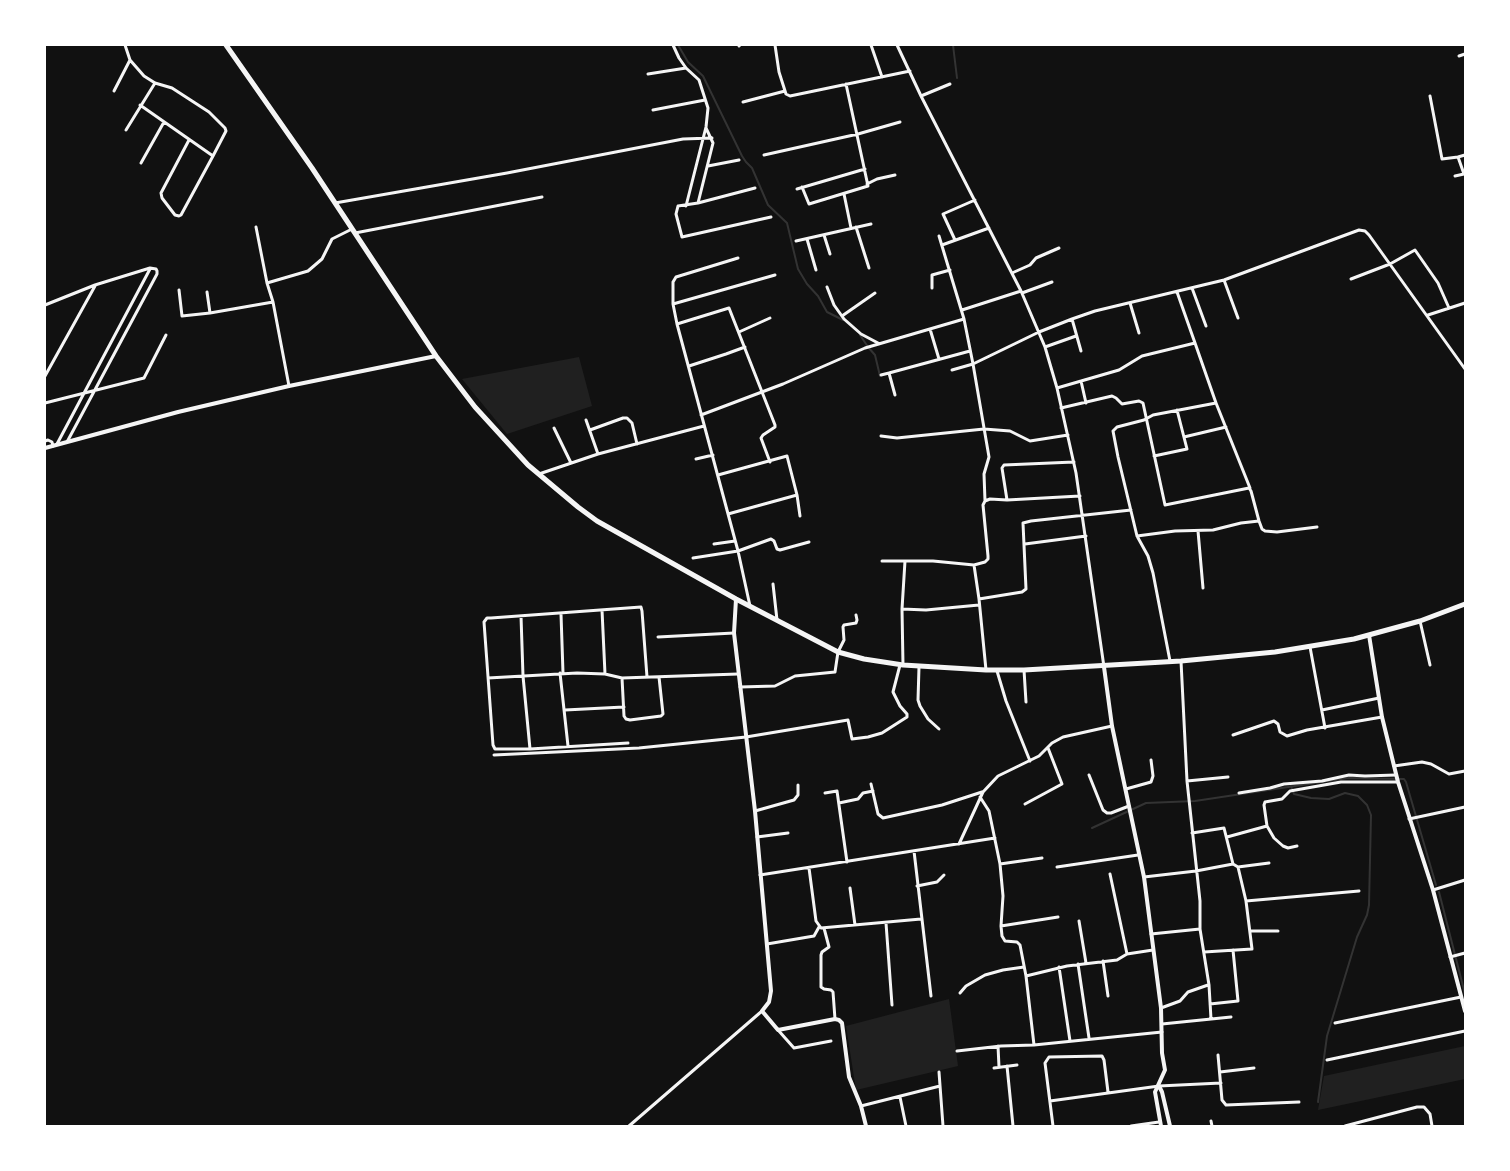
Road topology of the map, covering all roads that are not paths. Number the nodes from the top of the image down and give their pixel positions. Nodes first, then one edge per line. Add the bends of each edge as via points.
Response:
1 (125, 45) edge
2 (226, 45) edge
3 (673, 45) edge
4 (775, 45) edge
5 (871, 45) edge
6 (897, 45) edge
7 (1465, 54) edge
8 (1459, 56) dead end
9 (130, 60) junction
10 (686, 68) junction
11 (910, 72) junction
12 (648, 74) dead end
13 (882, 77) junction
14 (155, 83) junction
15 (846, 84) junction
16 (950, 84) dead end
17 (114, 91) dead end
18 (785, 91) junction
19 (921, 96) junction
20 (1430, 96) dead end
21 (705, 100) junction
22 (743, 102) dead end
23 (140, 105) junction
24 (654, 110) dead end
25 (164, 122) junction
26 (900, 122) dead end
27 (706, 127) junction
28 (126, 130) dead end
29 (858, 134) junction
30 (703, 138) junction
31 (712, 138) junction
32 (189, 140) junction
33 (764, 155) dead end
34 (1465, 155) edge
35 (213, 156) junction
36 (1458, 157) junction
37 (739, 160) dead end
38 (141, 163) dead end
39 (708, 166) junction
40 (865, 169) junction
41 (1465, 174) edge
42 (895, 176) dead end
43 (1455, 176) dead end
44 (867, 184) junction
45 (802, 187) junction
46 (755, 188) dead end
47 (796, 189) dead end
48 (844, 194) junction
49 (542, 197) dead end
50 (975, 200) junction
51 (335, 203) junction
52 (698, 203) junction
53 (686, 206) junction
54 (772, 217) dead end
55 (871, 224) dead end
56 (256, 227) dead end
57 (856, 227) junction
58 (851, 228) junction
59 (989, 228) junction
60 (354, 231) junction
61 (824, 235) junction
62 (939, 236) dead end
63 (807, 239) junction
64 (955, 240) junction
65 (796, 241) dead end
66 (942, 245) junction
67 (1059, 248) dead end
68 (830, 254) dead end
69 (738, 258) dead end
70 (1390, 264) junction
71 (150, 268) junction
72 (869, 268) dead end
73 (816, 270) dead end
74 (950, 270) junction
75 (1012, 273) junction
76 (775, 275) dead end
77 (1351, 279) dead end
78 (1224, 280) junction
79 (1052, 282) dead end
80 (267, 283) junction
81 (95, 285) junction
82 (827, 287) dead end
83 (932, 288) dead end
84 (1192, 288) junction
85 (178, 290) dead end
86 (207, 292) dead end
87 (1022, 292) junction
88 (1177, 292) junction
89 (875, 293) dead end
90 (273, 302) junction
91 (1130, 303) junction
92 (1465, 303) edge
93 (45, 304) edge
94 (673, 304) junction
95 (1449, 308) junction
96 (962, 310) junction
97 (210, 313) junction
98 (1428, 315) junction
99 (842, 316) junction
100 (770, 318) dead end
101 (1238, 318) dead end
102 (964, 319) junction
103 (1072, 319) junction
104 (676, 324) junction
105 (1206, 326) dead end
106 (930, 329) junction
107 (117, 330) junction
108 (739, 332) junction
109 (1038, 332) junction
110 (125, 334) junction
111 (1139, 334) dead end
112 (166, 335) dead end
113 (1076, 336) junction
114 (1195, 342) junction
115 (878, 344) junction
116 (745, 347) junction
117 (1045, 347) junction
118 (1081, 350) dead end
119 (970, 351) junction
120 (436, 356) junction
121 (939, 359) junction
122 (973, 364) junction
123 (688, 366) junction
124 (1465, 368) edge
125 (952, 370) dead end
126 (889, 373) junction
127 (881, 375) dead end
128 (45, 376) edge
129 (1081, 381) junction
130 (289, 386) junction
131 (1057, 388) junction
132 (96, 391) junction
133 (761, 392) junction
134 (85, 393) junction
135 (895, 395) dead end
136 (1086, 402) junction
137 (45, 403) edge
138 (1216, 403) junction
139 (1061, 408) junction
140 (1177, 410) junction
141 (701, 415) junction
142 (1147, 418) junction
143 (586, 420) dead end
144 (704, 426) junction
145 (1226, 427) junction
146 (554, 428) dead end
147 (984, 429) junction
148 (590, 430) junction
149 (1068, 435) junction
150 (881, 436) dead end
151 (1184, 437) junction
152 (45, 441) edge
153 (68, 442) junction
154 (638, 444) junction
155 (55, 445) junction
156 (45, 448) edge
157 (598, 454) junction
158 (713, 455) junction
159 (1154, 456) junction
160 (696, 459) dead end
161 (770, 462) junction
162 (1074, 462) junction
163 (571, 464) junction
164 (538, 474) junction
165 (718, 475) junction
166 (1250, 488) junction
167 (797, 495) junction
168 (1080, 496) junction
169 (1007, 500) junction
170 (985, 501) junction
171 (1130, 510) junction
172 (728, 514) junction
173 (1083, 515) junction
174 (800, 516) dead end
175 (1258, 521) junction
176 (1316, 527) dead end
177 (1198, 531) junction
178 (1086, 536) junction
179 (1138, 536) junction
180 (735, 541) junction
181 (809, 542) dead end
182 (714, 544) dead end
183 (1025, 544) junction
184 (738, 551) junction
185 (693, 558) dead end
186 (905, 560) junction
187 (882, 561) dead end
188 (974, 565) junction
189 (773, 584) dead end
190 (1203, 588) dead end
191 (736, 599) junction
192 (979, 599) junction
193 (1465, 604) edge
194 (979, 605) junction
195 (750, 606) junction
196 (902, 609) junction
197 (602, 610) junction
198 (560, 613) junction
199 (522, 616) junction
200 (856, 616) dead end
201 (777, 621) junction
202 (1420, 621) junction
203 (734, 633) junction
204 (1368, 635) junction
205 (658, 637) dead end
206 (1310, 647) junction
207 (838, 652) junction
208 (1180, 661) junction
209 (1170, 662) junction
210 (902, 665) junction
211 (1430, 665) dead end
212 (919, 667) junction
213 (1104, 667) junction
214 (986, 670) junction
215 (996, 670) junction
216 (1024, 670) junction
217 (561, 673) junction
218 (605, 674) junction
219 (738, 674) junction
220 (523, 676) junction
221 (647, 677) junction
222 (660, 677) junction
223 (488, 678) junction
224 (622, 678) junction
225 (740, 687) junction
226 (1378, 698) junction
227 (1026, 702) dead end
228 (624, 707) junction
229 (565, 710) junction
230 (1322, 710) junction
231 (1382, 718) junction
232 (1112, 726) junction
233 (1325, 728) junction
234 (939, 729) dead end
235 (1233, 735) dead end
236 (746, 737) junction
237 (628, 742) dead end
238 (568, 746) junction
239 (1048, 748) junction
240 (530, 749) junction
241 (494, 756) dead end
242 (1151, 760) dead end
243 (1030, 761) junction
244 (1394, 766) junction
245 (1465, 771) edge
246 (1089, 775) dead end
247 (1397, 775) junction
248 (1228, 776) dead end
249 (1365, 779) junction
250 (1187, 781) junction
251 (1398, 782) junction
252 (871, 784) dead end
253 (798, 785) dead end
254 (1287, 788) junction
255 (1126, 789) junction
256 (873, 791) junction
257 (983, 792) junction
258 (825, 793) dead end
259 (1239, 793) dead end
260 (980, 797) junction
261 (839, 803) junction
262 (1025, 804) dead end
263 (1465, 807) edge
264 (1130, 808) junction
265 (755, 811) junction
266 (1411, 818) junction
267 (1266, 826) junction
268 (788, 833) dead end
269 (1192, 833) junction
270 (756, 837) junction
271 (1227, 837) junction
272 (996, 838) junction
273 (959, 844) junction
274 (1297, 846) dead end
275 (914, 851) junction
276 (1138, 855) junction
277 (1042, 858) dead end
278 (847, 862) junction
279 (1000, 864) junction
280 (1233, 864) junction
281 (1269, 864) dead end
282 (1057, 867) dead end
283 (1238, 867) junction
284 (809, 868) junction
285 (1196, 871) junction
286 (1110, 874) dead end
287 (760, 875) junction
288 (944, 875) dead end
289 (1144, 878) junction
290 (1465, 880) edge
291 (917, 886) junction
292 (850, 888) dead end
293 (1433, 890) junction
294 (1359, 891) dead end
295 (1246, 901) junction
296 (1058, 917) dead end
297 (921, 919) junction
298 (1079, 921) dead end
299 (886, 923) junction
300 (855, 925) junction
301 (1001, 926) junction
302 (819, 927) junction
303 (824, 928) junction
304 (1200, 930) junction
305 (1278, 931) dead end
306 (1251, 932) junction
307 (1151, 934) junction
308 (766, 944) junction
309 (1153, 950) junction
310 (1233, 950) junction
311 (1204, 952) junction
312 (1465, 953) edge
313 (1126, 954) junction
314 (1454, 956) junction
315 (1103, 961) junction
316 (1086, 963) junction
317 (1078, 964) junction
318 (1024, 967) junction
319 (1059, 967) junction
320 (1026, 976) junction
321 (1209, 985) junction
322 (960, 993) dead end
323 (931, 996) dead end
324 (1108, 996) dead end
325 (1461, 997) junction
326 (1210, 1004) junction
327 (892, 1005) dead end
328 (1161, 1008) junction
329 (762, 1011) junction
330 (1465, 1011) edge
331 (1231, 1017) dead end
332 (835, 1019) junction
333 (1211, 1019) junction
334 (1335, 1023) dead end
335 (1162, 1024) junction
336 (778, 1030) junction
337 (1465, 1031) edge
338 (1162, 1032) junction
339 (1090, 1038) junction
340 (831, 1041) dead end
341 (1070, 1041) junction
342 (1034, 1045) junction
343 (998, 1046) junction
344 (957, 1051) dead end
345 (1218, 1054) dead end
346 (1327, 1060) dead end
347 (1017, 1064) dead end
348 (1007, 1066) junction
349 (999, 1067) junction
350 (994, 1068) dead end
351 (1254, 1068) dead end
352 (939, 1072) dead end
353 (1220, 1072) junction
354 (1221, 1083) junction
355 (940, 1086) junction
356 (1159, 1086) junction
357 (1108, 1092) junction
358 (900, 1097) junction
359 (1050, 1101) junction
360 (1299, 1102) dead end
361 (861, 1106) junction
362 (1211, 1121) dead end
363 (1160, 1124) edge
364 (629, 1126) edge
365 (866, 1126) edge
366 (906, 1126) edge
367 (943, 1126) edge
368 (1013, 1126) edge
369 (1053, 1126) edge
370 (1131, 1126) edge
371 (1170, 1126) edge
372 (1212, 1126) edge
373 (1345, 1126) edge
374 (1432, 1126) edge

1 - 9 street
2 - 51 main road
3 - 10 street
4 - 18 street
5 - 13 street
6 - 11 street
7 - 8 street
9 - 14 street
9 - 17 street
10 - 12 street
10 - 21 street via 699,80
11 - 13 street
11 - 19 street
13 - 15 street
14 - 23 street
14 - 35 street via 172,88 209,112 226,128
15 - 18 street via 790,96
15 - 29 street
16 - 19 street
18 - 22 street
19 - 50 street
20 - 36 street via 1442,159
21 - 24 street
21 - 27 street via 708,108
23 - 25 street
23 - 28 street
25 - 32 street
25 - 38 street
26 - 29 street
27 - 30 street
27 - 31 street
29 - 33 street
29 - 40 street
30 - 31 street
30 - 51 street
30 - 53 street
31 - 39 street
32 - 35 street
32 - 35 street via 162,192 162,198 175,215 182,215
34 - 36 street
36 - 41 street
37 - 39 street
39 - 52 street
40 - 44 street
40 - 45 street
41 - 43 street
42 - 44 street
44 - 48 street via 866,188
45 - 47 street
45 - 48 street via 809,204
46 - 52 street
48 - 58 street
49 - 60 street
50 - 59 street
50 - 64 street via 943,214
51 - 60 main road
52 - 53 street
53 - 54 street via 678,206 676,210 682,237
55 - 57 street
56 - 80 street
57 - 58 street
57 - 72 street
58 - 61 street
59 - 64 street
59 - 75 street
60 - 80 street via 332,239 322,259 308,271
60 - 120 main road
61 - 63 street
61 - 68 street
62 - 66 street
63 - 65 street
63 - 73 street
64 - 66 street
66 - 74 street
67 - 75 street
69 - 94 street via 676,277
70 - 77 street
70 - 78 street via 1369,234 1359,230
70 - 95 street via 1415,250 1418,252
70 - 98 street
71 - 81 street
71 - 107 street
71 - 110 street via 156,269 157,274
74 - 83 street via 932,275
74 - 96 street
75 - 87 street
76 - 94 street
78 - 84 street
78 - 101 street
79 - 87 street
80 - 90 street
81 - 93 street
81 - 128 street
82 - 99 street
84 - 88 street
84 - 105 street
85 - 97 street via 182,316
86 - 97 street
87 - 96 street
87 - 109 street
88 - 91 street
88 - 114 street
89 - 99 street
90 - 97 street
90 - 130 street
91 - 103 street
91 - 111 street
92 - 95 street
94 - 104 street
95 - 98 street
96 - 102 street
98 - 124 street
99 - 115 street via 861,334
100 - 108 street
102 - 106 street
102 - 119 street
103 - 109 street
103 - 113 street
104 - 108 street via 729,308
104 - 123 street
106 - 115 street
106 - 121 street
107 - 110 street
107 - 134 street
108 - 116 street
109 - 117 street
109 - 122 street
110 - 132 street
112 - 132 street via 144,378
113 - 117 street
113 - 118 street
114 - 129 street via 1142,356 1119,370
114 - 138 street
115 - 133 street
116 - 123 street
116 - 133 street
117 - 131 street
119 - 121 street
119 - 122 street
120 - 130 street
120 - 164 main road via 475,407
121 - 126 street
122 - 125 street
122 - 147 street
123 - 141 street
126 - 127 street
126 - 135 street
129 - 131 street
129 - 136 street
130 - 153 street
131 - 139 street
132 - 134 street
132 - 153 street
133 - 141 street
133 - 161 street via 775,425 761,438
134 - 137 street
134 - 155 street
136 - 139 street
136 - 142 street via 1112,396 1122,404 1140,401 1145,406
138 - 140 street
138 - 145 street
139 - 149 street
140 - 142 street
140 - 151 street
141 - 144 street
142 - 159 street
142 - 171 street via 1117,427 1114,431
143 - 148 street
144 - 154 street
144 - 158 street
145 - 151 street
145 - 166 street
146 - 163 street
147 - 149 street via 1010,431 1030,442
147 - 150 street via 897,438
147 - 170 street via 989,458 984,471
148 - 154 street via 627,418 632,423
148 - 157 street
149 - 162 street
151 - 159 street via 1187,450
152 - 155 street
153 - 155 street
154 - 157 street
155 - 156 street
157 - 163 street
158 - 160 street
158 - 165 street
159 - 166 street via 1165,506
161 - 165 street
161 - 167 street via 787,456
162 - 168 street
162 - 169 street via 1004,465
163 - 164 street
164 - 191 main road via 598,521
165 - 172 street
166 - 175 street
167 - 172 street
167 - 174 street
168 - 169 street
168 - 173 street
169 - 170 street
170 - 188 street via 988,559
171 - 173 street
171 - 179 street
172 - 180 street
173 - 178 street
173 - 183 street via 1023,523
175 - 176 street via 1262,529 1270,532
175 - 177 street
177 - 179 street
177 - 190 street
178 - 183 street
178 - 213 street
179 - 209 street via 1154,573
180 - 182 street
180 - 184 street
181 - 184 street via 780,550 771,539
183 - 192 street via 1026,589
184 - 185 street
184 - 195 street
186 - 187 street
186 - 188 street
186 - 196 street
188 - 192 street
189 - 201 street
191 - 195 main road
191 - 203 street
192 - 194 street
193 - 202 main road
194 - 196 street
194 - 214 street
195 - 201 main road
196 - 210 street
197 - 198 street
197 - 218 street
197 - 221 street via 641,607
198 - 199 street
198 - 217 street
199 - 220 street
199 - 223 street via 485,620
200 - 207 street via 856,623 842,627 844,640
201 - 207 main road
202 - 204 main road
202 - 211 street
203 - 205 street
203 - 219 street
204 - 206 main road
204 - 226 street
206 - 208 main road
206 - 230 street
207 - 210 main road
207 - 225 street via 835,672 795,676 776,686
208 - 209 main road
208 - 250 street
209 - 213 main road
210 - 212 main road
210 - 236 street via 893,692 907,717 882,733 853,740 848,720
212 - 214 main road
212 - 234 street via 918,700 928,720
213 - 216 main road
213 - 232 street
214 - 215 main road
215 - 216 main road
215 - 243 street
216 - 227 street
217 - 218 street
217 - 220 street
217 - 229 street
218 - 224 street
219 - 222 street
219 - 225 street
220 - 223 street
220 - 240 street
221 - 222 street
221 - 224 street
222 - 228 street via 661,716 626,719
223 - 240 street via 494,748
224 - 228 street
225 - 236 street
226 - 230 street
226 - 231 street
228 - 229 street
229 - 238 street
230 - 233 street
231 - 233 street
231 - 244 street
232 - 239 street via 1069,734
232 - 255 street
233 - 235 street via 1287,736 1280,732 1274,721
236 - 241 street via 639,748
236 - 265 street
237 - 238 street
238 - 240 street
239 - 243 street
239 - 262 street via 1062,784
242 - 255 street via 1151,782
243 - 257 street via 998,776
244 - 245 street via 1422,762 1449,774
244 - 247 street
246 - 264 street via 1106,813
247 - 249 street
247 - 251 street
248 - 250 street
249 - 251 street
249 - 254 street via 1295,790
249 - 254 street via 1348,774
250 - 269 street
251 - 266 street
252 - 256 street
253 - 265 street via 798,795 794,800
254 - 259 street
254 - 267 street via 1282,799 1265,802
255 - 264 street
256 - 257 street via 878,814 883,818
256 - 261 street via 863,793 858,799
257 - 260 street
258 - 261 street via 837,790
260 - 272 street via 989,810
260 - 273 street
261 - 278 street
263 - 266 street
264 - 276 street
265 - 270 street
266 - 293 street
267 - 271 street
267 - 274 street via 1283,846
268 - 270 street
269 - 271 street via 1224,828
269 - 285 street
270 - 287 street
271 - 280 street
272 - 273 street
272 - 279 street
273 - 275 street
275 - 278 street
275 - 291 street
276 - 282 street
276 - 289 street
277 - 279 street
278 - 284 street
279 - 301 street
280 - 283 street
280 - 285 street
281 - 283 street
283 - 295 street
284 - 287 street
284 - 302 street
285 - 289 street
285 - 304 street
286 - 313 street
287 - 308 street
288 - 291 street via 937,882
289 - 307 street
290 - 293 street
291 - 297 street
292 - 300 street
293 - 314 street
294 - 295 street
295 - 306 street
296 - 301 street
297 - 299 street
297 - 323 street
298 - 316 street
299 - 300 street
299 - 327 street
300 - 303 street
301 - 318 street via 1005,941 1020,945
302 - 303 street
302 - 308 street via 814,936
303 - 332 street via 829,948 821,955 821,987 832,990
304 - 307 street
304 - 311 street
305 - 306 street
306 - 310 street via 1252,949
307 - 309 street
308 - 329 street via 771,991 769,1002
309 - 313 street
309 - 328 street
310 - 311 street
310 - 326 street via 1238,1001
311 - 321 street
312 - 314 street
313 - 315 street via 1117,960
314 - 325 street
315 - 316 street
315 - 324 street
316 - 317 street
317 - 319 street
317 - 339 street
318 - 320 street
318 - 322 street via 985,975
319 - 320 street
319 - 341 street
320 - 342 street
321 - 326 street
321 - 328 street via 1188,992 1180,1001
325 - 330 street
325 - 334 street
326 - 333 street
328 - 335 street
329 - 336 street
329 - 364 street
331 - 333 street
332 - 336 street
332 - 361 street via 842,1023 849,1077
333 - 335 street
335 - 338 street
336 - 340 street via 794,1048
337 - 346 street
338 - 339 street
338 - 356 street via 1165,1070
339 - 341 street
341 - 342 street
342 - 343 street
343 - 344 street
343 - 349 street
345 - 353 street
347 - 348 street
348 - 349 street
348 - 368 street
349 - 350 street
351 - 353 street
352 - 355 street
353 - 354 street
354 - 356 street
354 - 360 street via 1222,1100 1226,1105
355 - 358 street
355 - 367 street
356 - 357 street
356 - 363 street via 1155,1092
356 - 371 street
357 - 359 street
357 - 359 street via 1102,1056 1049,1057 1045,1063
358 - 361 street
358 - 366 street
359 - 369 street
361 - 365 street
362 - 372 street
363 - 370 street
373 - 374 street via 1418,1107 1424,1107 1430,1114

